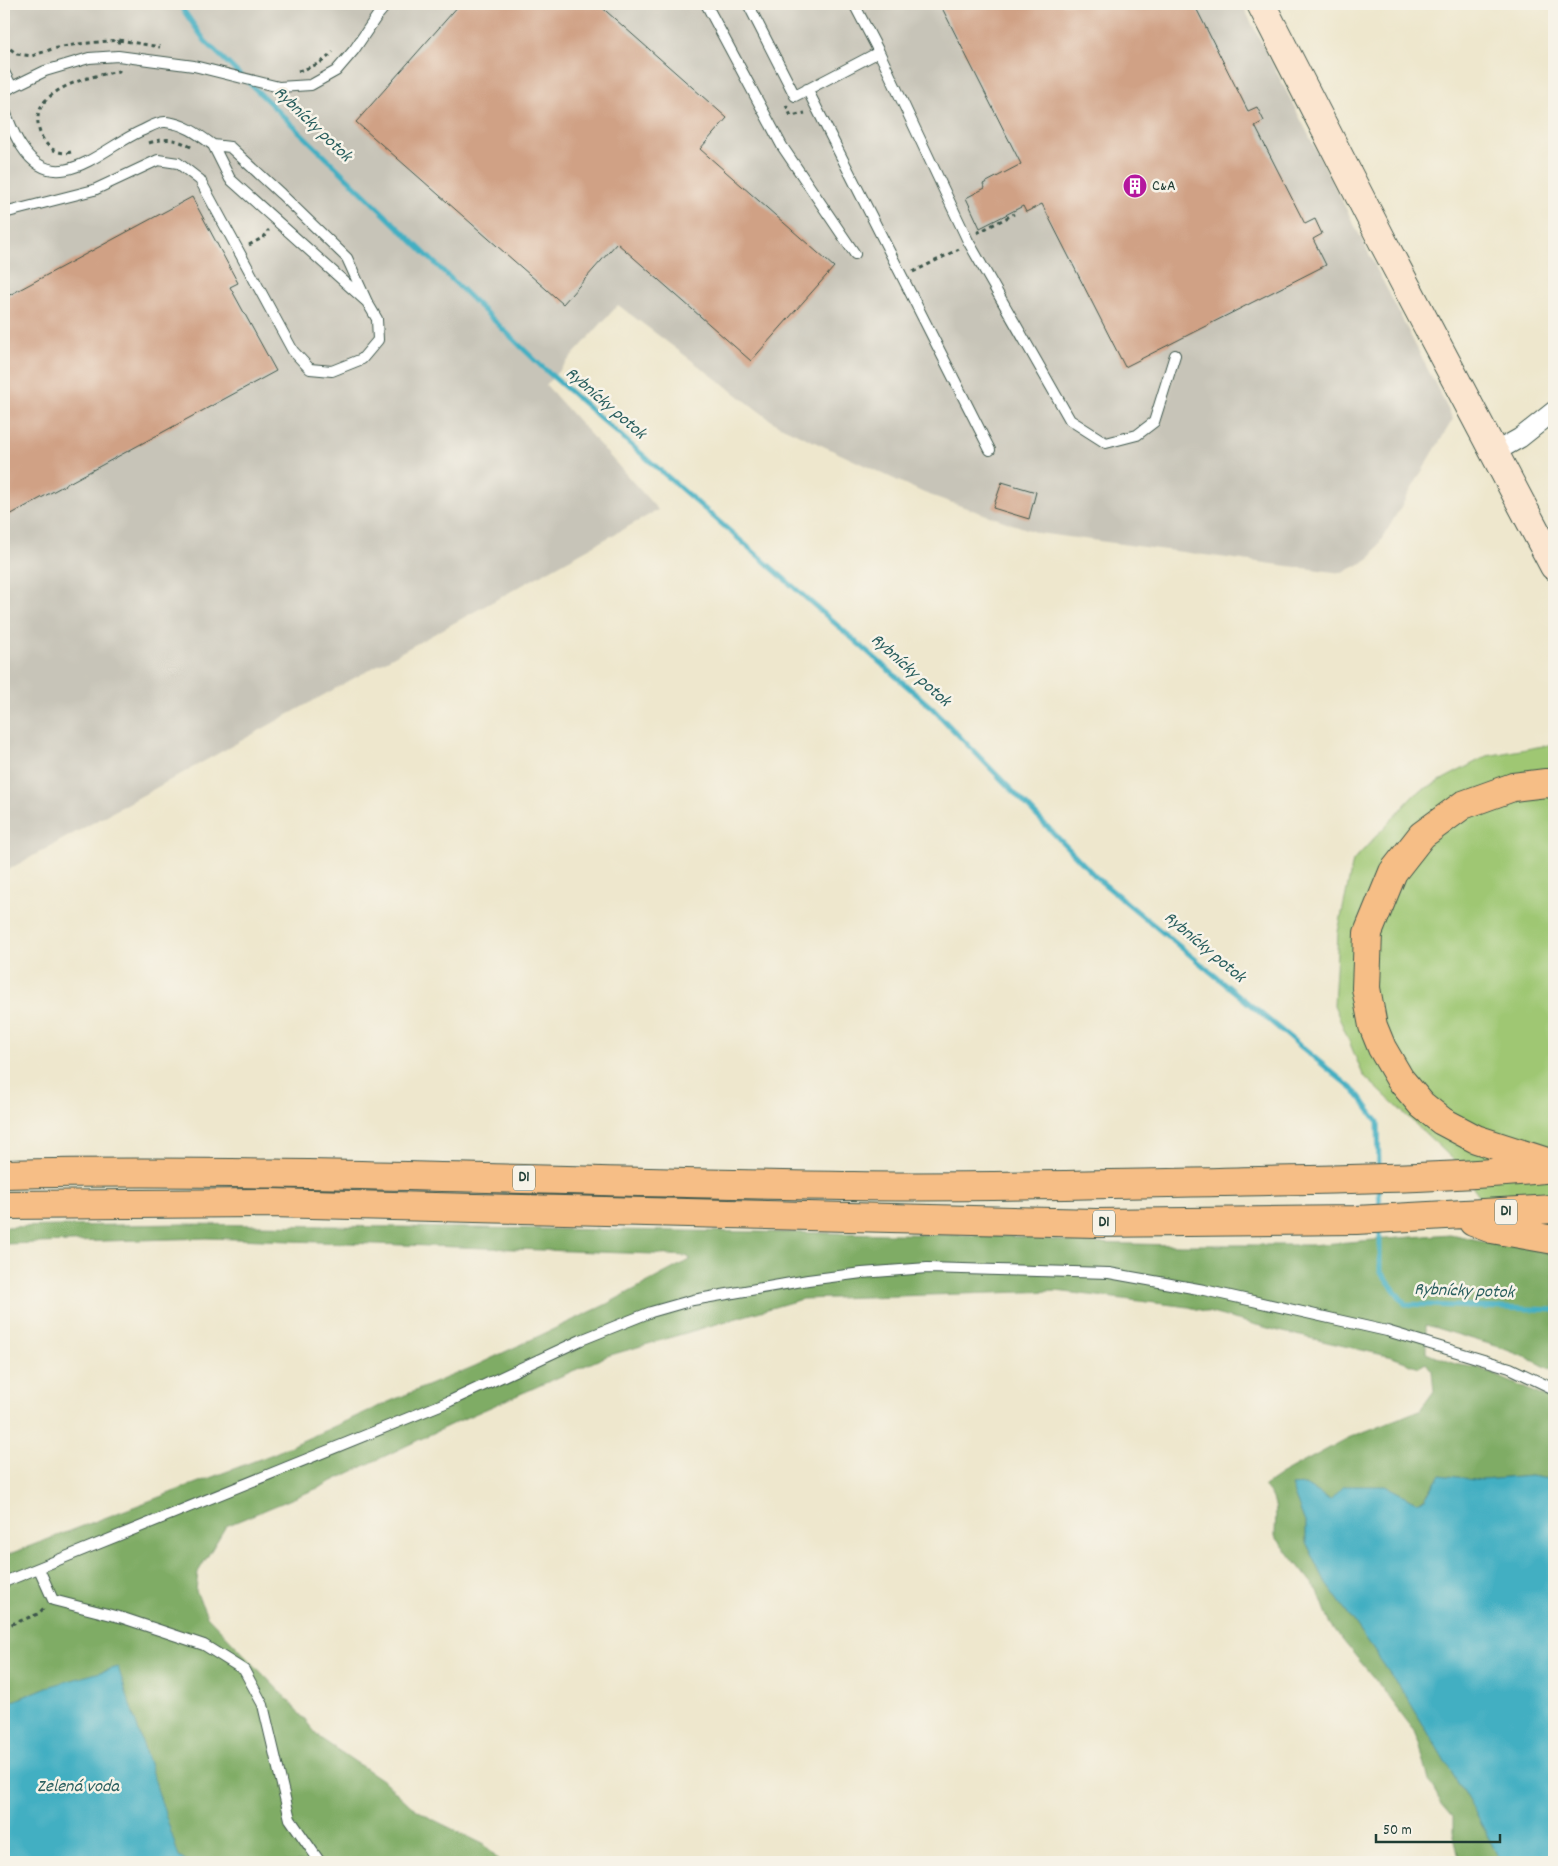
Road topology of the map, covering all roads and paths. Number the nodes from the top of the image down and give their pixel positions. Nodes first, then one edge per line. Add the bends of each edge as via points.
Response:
1 (387, 4) edge
2 (706, 4) edge
3 (748, 4) edge
4 (854, 4) edge
5 (1262, 4) edge
6 (119, 40) dead end
7 (338, 46) dead end
8 (163, 48) dead end
9 (879, 52) junction
10 (4, 72) edge
11 (297, 72) dead end
12 (8, 89) edge
13 (807, 89) junction
14 (4, 109) edge
15 (213, 145) junction
16 (4, 213) edge
17 (855, 254) dead end
18 (367, 302) junction
19 (1175, 355) dead end
20 (1554, 411) edge
21 (990, 450) dead end
22 (1495, 452) junction
23 (1554, 566) edge
24 (1554, 784) edge
25 (1554, 1164) edge
26 (1554, 1168) edge
27 (4, 1174) edge
28 (4, 1205) edge
29 (1554, 1210) edge
30 (1458, 1216) junction
31 (1554, 1240) edge
32 (1554, 1389) edge
33 (39, 1568) junction
34 (4, 1582) edge
35 (53, 1600) junction
36 (4, 1627) edge
37 (320, 1862) edge

1 - 12 lane via 336,71 311,85 279,87 194,66 118,56 89,58 45,71
2 - 17 lane via 782,146
3 - 13 lane via 795,96
4 - 9 lane
5 - 22 main road via 1384,244
6 - 8 path
7 - 11 path via 314,67
9 - 13 lane
9 - 19 lane via 968,241 1070,420 1106,443 1137,435 1154,422
10 - 12 lane
13 - 21 lane
14 - 15 lane via 22,148 42,168 64,171 163,122 190,128
15 - 18 lane via 230,179
15 - 18 lane via 230,147 347,258
16 - 18 lane via 94,190 158,160 178,163 200,180 292,351 310,369 332,371 362,359 378,340 377,319
20 - 22 street via 1520,438
22 - 23 main road
24 - 25 highway via 1513,787 1463,805 1422,835 1393,872 1368,933 1366,988 1373,1026 1382,1048 1400,1079 1422,1105 1442,1121 1476,1139
26 - 27 highway, D1 via 1491,1174 1045,1186 854,1186 271,1172
28 - 30 highway, D1 via 270,1203 1096,1223
29 - 30 highway, D1
30 - 31 highway via 1492,1229
32 - 33 lane via 1510,1368 1387,1332 1204,1290 1109,1273 927,1268 844,1275 693,1300 651,1312 581,1340 450,1401
33 - 34 lane
33 - 35 lane
35 - 36 path via 38,1614
35 - 37 lane via 123,1618 204,1645 244,1670 264,1705 290,1819

